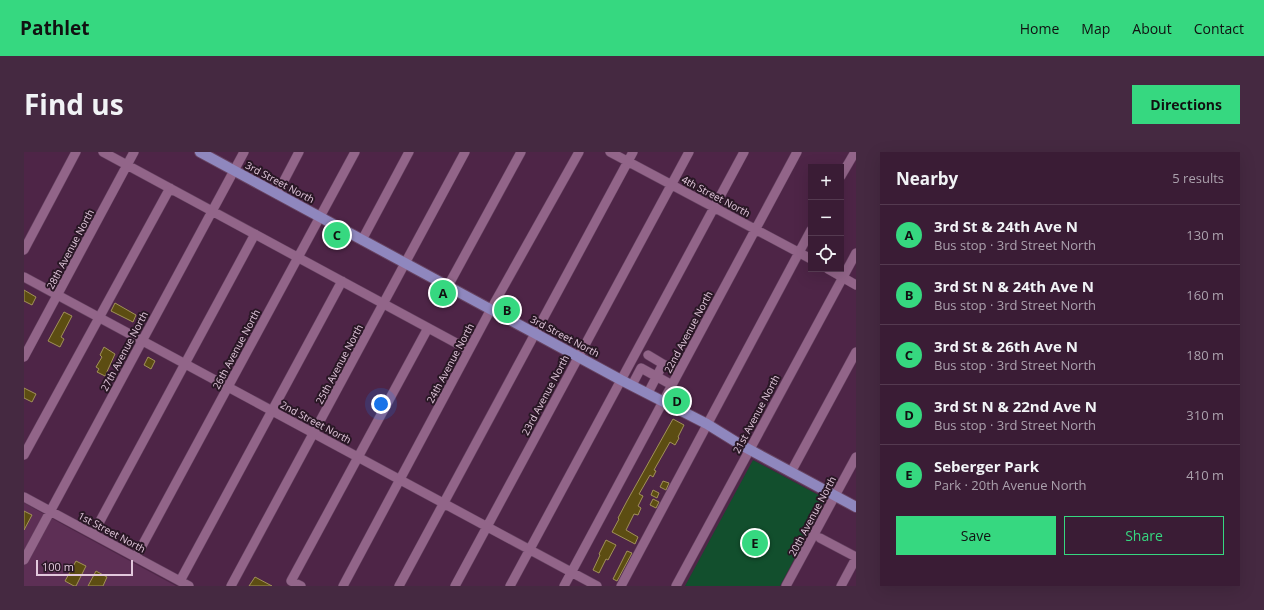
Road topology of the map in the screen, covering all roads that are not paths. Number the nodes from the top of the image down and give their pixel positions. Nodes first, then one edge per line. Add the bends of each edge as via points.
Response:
1 (76, 152) edge
2 (103, 152) edge
3 (134, 152) edge
4 (200, 152) edge
5 (244, 152) edge
6 (299, 152) edge
7 (355, 152) edge
8 (409, 152) edge
9 (466, 152) edge
10 (521, 152) edge
11 (579, 152) edge
12 (610, 152) edge
13 (633, 152) edge
14 (689, 152) edge
15 (744, 152) edge
16 (797, 152) edge
17 (855, 152) edge
18 (628, 162) junction
19 (127, 165) junction
20 (234, 170) junction
21 (844, 171) edge
22 (671, 185) junction
23 (170, 188) junction
24 (277, 194) junction
25 (714, 208) junction
26 (212, 211) junction
27 (320, 217) junction
28 (756, 229) junction
29 (255, 234) junction
30 (808, 236) edge
31 (362, 240) junction
32 (24, 250) edge
33 (799, 252) junction
34 (856, 253) edge
35 (298, 258) junction
36 (808, 258) edge
37 (405, 263) junction
38 (834, 272) edge
39 (24, 276) edge
40 (843, 277) junction
41 (342, 281) junction
42 (856, 285) edge
43 (448, 286) junction
44 (58, 295) junction
45 (384, 304) junction
46 (491, 309) junction
47 (98, 317) junction
48 (428, 328) junction
49 (535, 333) junction
50 (142, 340) junction
51 (469, 350) junction
52 (856, 352) edge
53 (648, 355) dead end
54 (24, 356) edge
55 (578, 357) junction
56 (185, 364) junction
57 (663, 364) junction
58 (679, 371) junction
59 (621, 380) junction
60 (655, 380) junction
61 (632, 385) junction
62 (672, 385) junction
63 (228, 387) junction
64 (648, 393) junction
65 (664, 401) junction
66 (272, 410) junction
67 (707, 424) junction
68 (314, 433) junction
69 (750, 449) junction
70 (24, 455) edge
71 (358, 457) junction
72 (856, 457) edge
73 (792, 472) junction
74 (400, 480) junction
75 (835, 496) junction
76 (24, 497) edge
77 (443, 503) junction
78 (856, 507) edge
79 (50, 511) junction
80 (487, 526) junction
81 (93, 534) junction
82 (820, 538) dead end
83 (529, 550) junction
84 (136, 557) junction
85 (856, 558) edge
86 (24, 560) edge
87 (572, 572) junction
88 (180, 581) junction
89 (189, 586) edge
90 (231, 586) edge
91 (300, 586) edge
92 (343, 586) edge
93 (399, 586) edge
94 (455, 586) edge
95 (510, 586) edge
96 (564, 586) edge
97 (597, 586) edge
98 (621, 586) edge
99 (676, 586) edge
100 (786, 586) edge
101 (841, 586) edge

1 - 32 street
2 - 19 street
3 - 19 street, 28th Avenue North
4 - 20 main road, 3rd Street North
5 - 20 street, 27th Avenue North
6 - 24 street
7 - 27 street, 26th Avenue North
8 - 31 street
9 - 37 street, 25th Avenue North
10 - 43 street
11 - 46 street, 24th Avenue North
12 - 18 street, 4th Street North
13 - 18 street
14 - 22 street, 23rd Avenue North
15 - 25 street
16 - 28 street, 22nd Avenue North
17 - 21 street
18 - 22 street, 4th Street North
18 - 49 street
19 - 23 street
19 - 44 street, 28th Avenue North
20 - 24 main road, 3rd Street North
20 - 26 street, 27th Avenue North
22 - 25 street, 4th Street North
22 - 55 street, 23rd Avenue North
23 - 26 street
23 - 47 street
24 - 27 main road, 3rd Street North
25 - 28 street, 4th Street North
25 - 59 street
26 - 29 street
26 - 50 street, 27th Avenue North
27 - 31 main road, 3rd Street North
27 - 35 street, 26th Avenue North
28 - 33 street, 4th Street North
28 - 58 street, 22nd Avenue North
29 - 35 street
29 - 56 street
30 - 33 street
31 - 37 main road, 3rd Street North
33 - 36 street, 4th Street North
33 - 67 street
34 - 40 street, 21st Avenue North
35 - 41 street
35 - 63 street, 26th Avenue North
37 - 43 main road, 3rd Street North
37 - 45 street, 25th Avenue North
38 - 40 street
39 - 44 street, 2nd Street North
40 - 42 street
40 - 69 street, 21st Avenue North
41 - 45 street
41 - 66 street
43 - 46 main road, 3rd Street North
44 - 47 street, 2nd Street North
44 - 54 street, 28th Avenue North
45 - 48 street
45 - 68 street, 25th Avenue North
46 - 49 main road, 3rd Street North
46 - 51 street, 24th Avenue North
47 - 50 street, 2nd Street North
47 - 70 street
48 - 51 street
48 - 71 street
49 - 55 main road, 3rd Street North
49 - 77 street
50 - 56 street, 2nd Street North
50 - 79 street, 27th Avenue North
51 - 74 street, 24th Avenue North
52 - 73 street
53 - 57 street
55 - 59 main road, 3rd Street North
55 - 80 street, 23rd Avenue North
56 - 63 street, 2nd Street North
56 - 81 street
57 - 58 street
57 - 60 street
58 - 62 street, 22nd Avenue North
59 - 61 main road, 3rd Street North
59 - 83 street
60 - 61 street via 641,368
60 - 62 street
60 - 64 street
61 - 64 main road, 3rd Street North
62 - 65 street, 22nd Avenue North
63 - 66 street, 2nd Street North
63 - 84 street, 26th Avenue North
64 - 65 main road, 3rd Street North
65 - 67 main road, 3rd Street North
65 - 87 street, 22nd Avenue North
66 - 68 street, 2nd Street North
66 - 88 street
67 - 69 main road, 3rd Street North
67 - 98 street
68 - 71 street, 2nd Street North
68 - 90 street, 25th Avenue North
69 - 73 main road, 3rd Street North
69 - 99 street, 21st Avenue North
71 - 74 street, 2nd Street North
71 - 91 street via 291,581
72 - 75 street, 20th Avenue North
73 - 75 main road, 3rd Street North
74 - 77 street, 2nd Street North
74 - 92 street, 24th Avenue North
75 - 78 main road, 3rd Street North
75 - 100 street, 20th Avenue North
76 - 79 street, 1st Street North
77 - 80 street, 2nd Street North
77 - 93 street
79 - 81 street, 1st Street North
79 - 86 street, 27th Avenue North
80 - 83 street, 2nd Street North
80 - 94 street, 23rd Avenue North
81 - 84 street, 1st Street North
82 - 85 street
83 - 87 street, 2nd Street North
83 - 95 street
84 - 88 street, 1st Street North
85 - 101 street
87 - 96 street, 22nd Avenue North
87 - 97 street, 2nd Street North
88 - 89 street, 1st Street North

